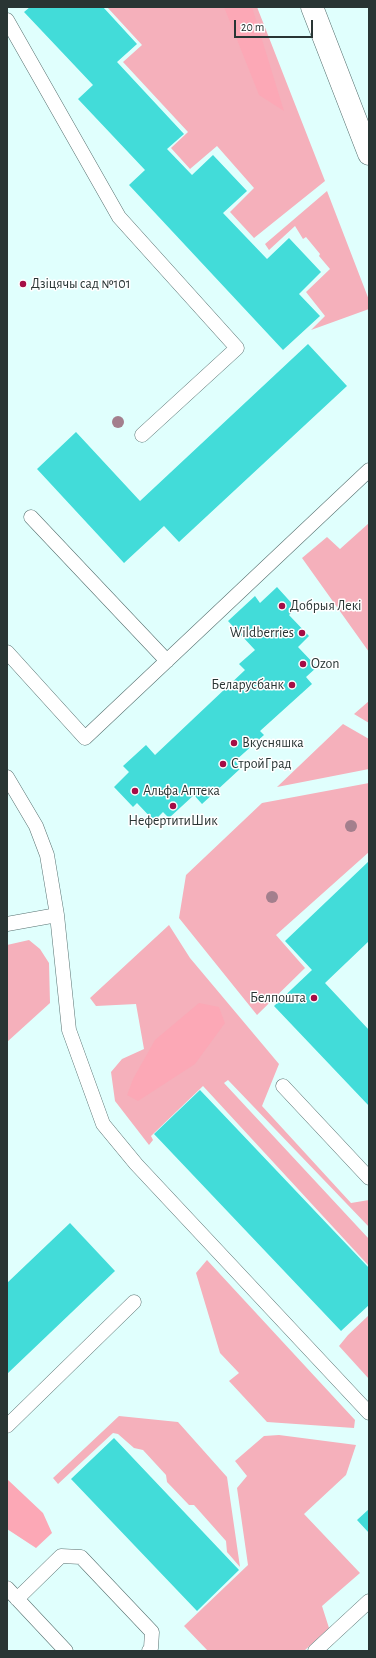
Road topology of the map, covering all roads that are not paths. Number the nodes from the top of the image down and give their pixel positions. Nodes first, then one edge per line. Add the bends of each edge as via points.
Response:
1 (312, 7) edge
2 (7, 20) edge
3 (369, 154) edge
4 (142, 435) dead end
5 (369, 470) edge
6 (31, 517) dead end
7 (7, 652) edge
8 (167, 661) junction
9 (7, 778) edge
10 (57, 915) junction
11 (7, 924) edge
12 (283, 1086) dead end
13 (369, 1178) edge
14 (134, 1302) dead end
15 (369, 1413) edge
16 (7, 1426) edge
17 (7, 1588) edge
18 (17, 1599) junction
19 (369, 1601) edge
20 (66, 1651) edge
21 (149, 1651) edge
22 (315, 1651) edge

1 - 3 street
2 - 4 lane via 119,217 237,348
5 - 8 lane
6 - 8 lane
7 - 8 lane via 85,738
9 - 10 lane via 36,826 47,855
10 - 11 lane
10 - 15 lane via 69,1030 103,1124 136,1164
12 - 13 lane
14 - 16 lane
17 - 18 lane
18 - 20 lane
18 - 21 lane via 61,1556 81,1557 152,1632 152,1648
19 - 22 lane

